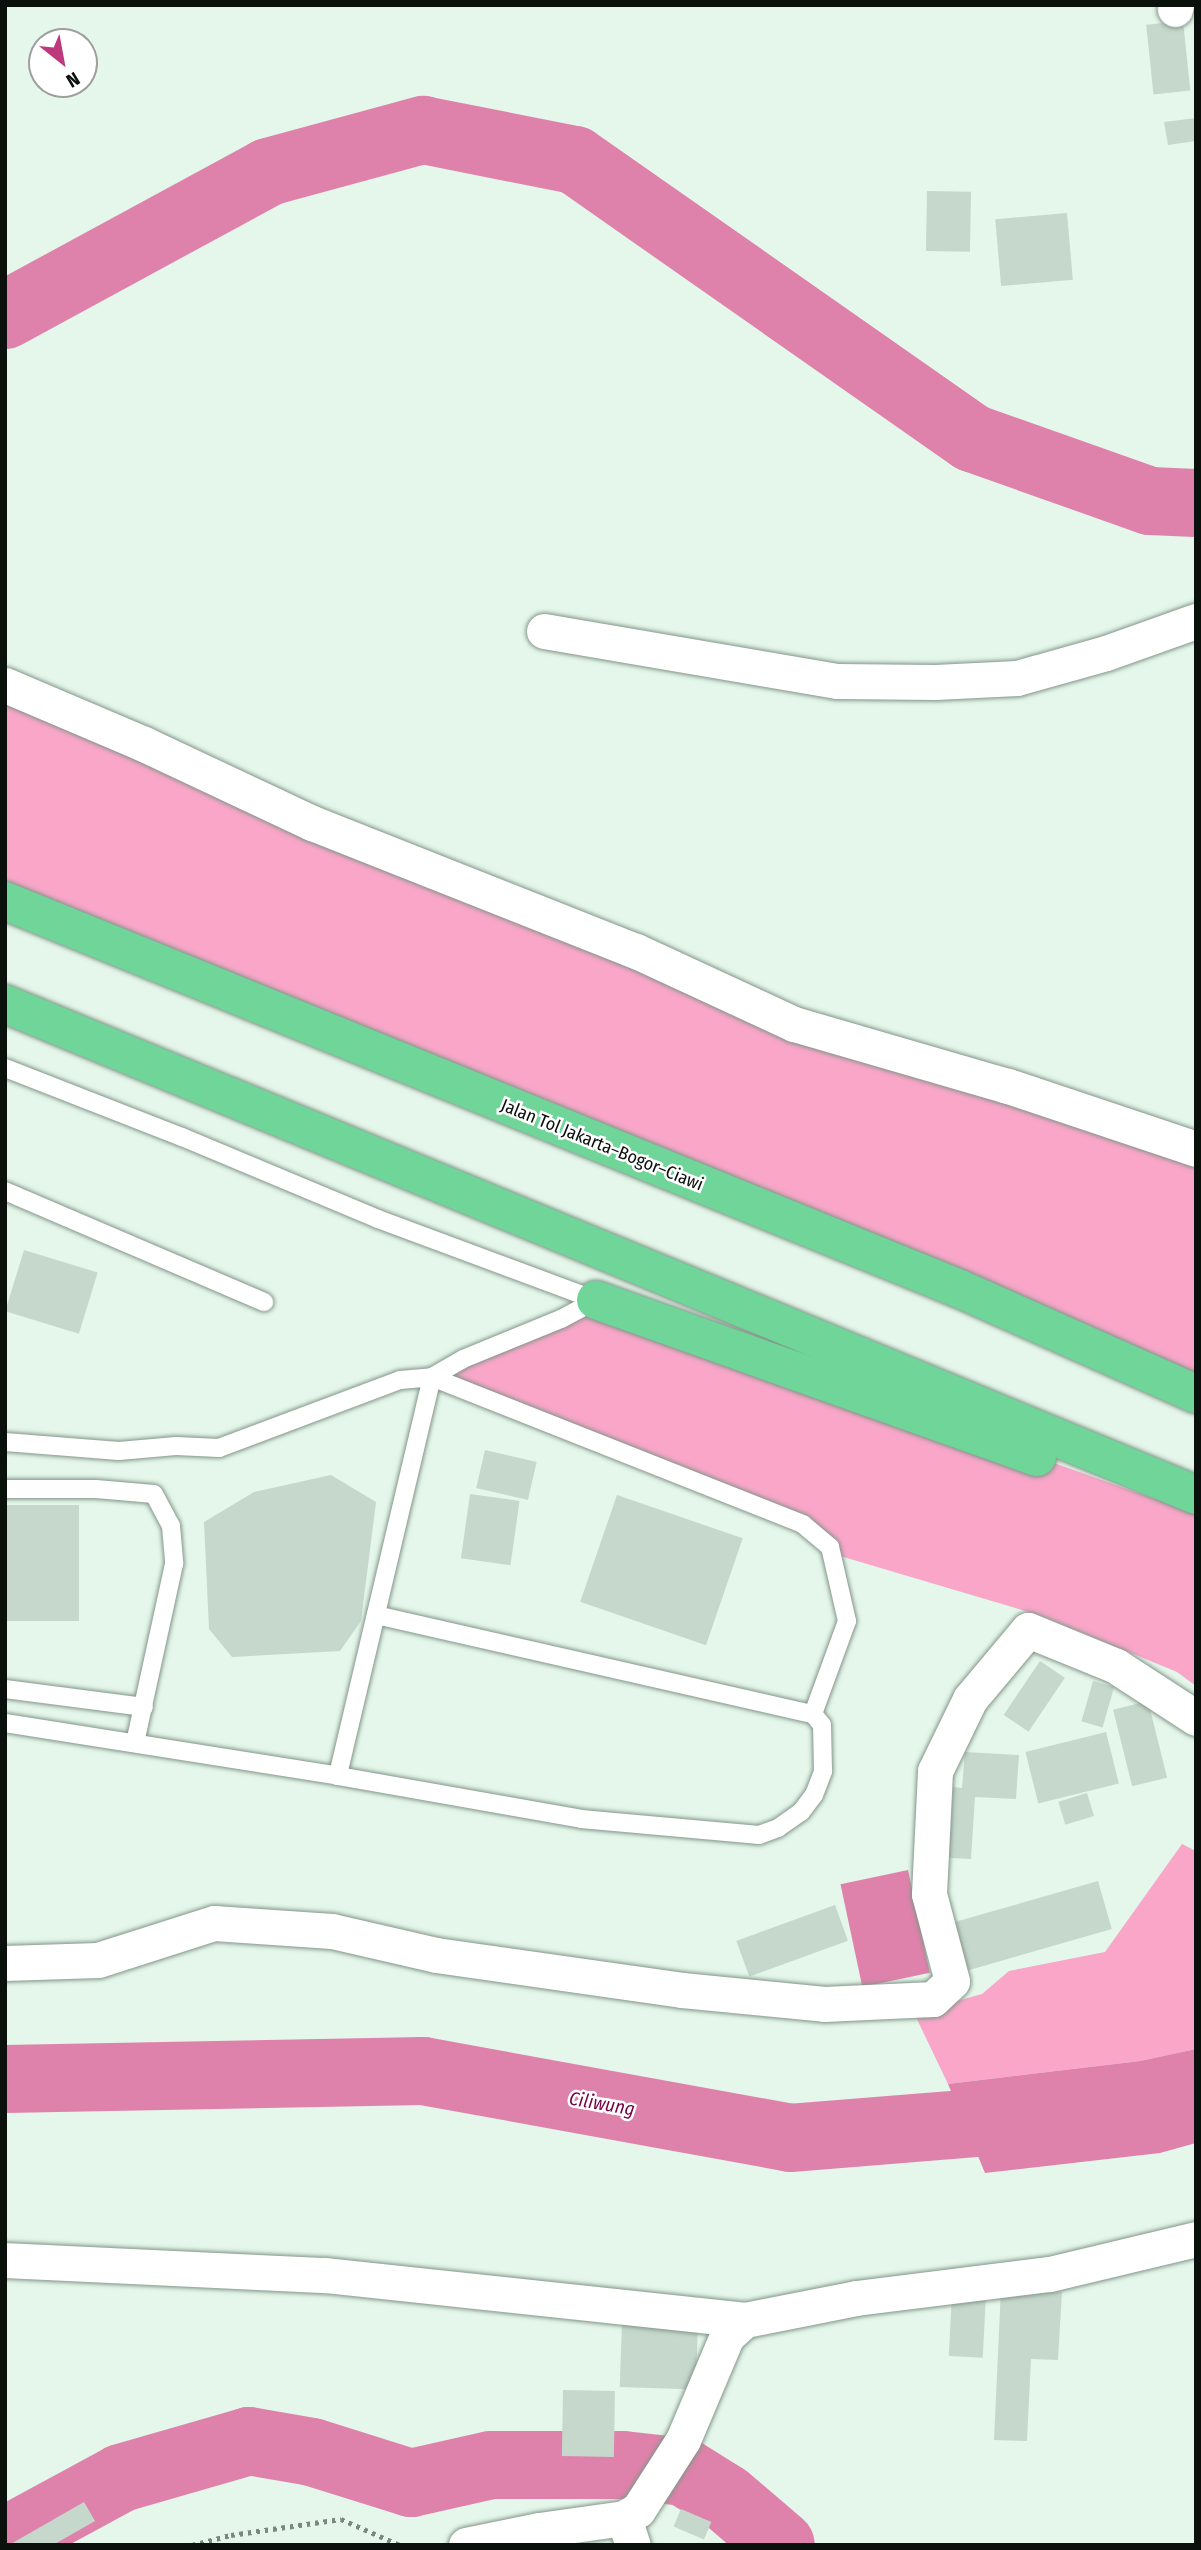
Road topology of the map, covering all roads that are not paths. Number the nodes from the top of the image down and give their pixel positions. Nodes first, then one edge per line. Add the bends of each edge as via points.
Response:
1 (1196, 621) edge
2 (544, 631) dead end
3 (5, 685) edge
4 (5, 901) edge
5 (5, 1004) edge
6 (5, 1068) edge
7 (1196, 1149) edge
8 (5, 1191) edge
9 (596, 1300) junction
10 (264, 1302) dead end
11 (432, 1377) junction
12 (1196, 1394) edge
13 (5, 1442) edge
14 (5, 1489) edge
15 (1196, 1495) edge
16 (1196, 1508) edge
17 (376, 1615) junction
18 (5, 1689) edge
19 (144, 1707) junction
20 (813, 1714) junction
21 (1196, 1718) edge
22 (5, 1723) edge
23 (135, 1743) junction
24 (338, 1776) junction
25 (5, 1963) edge
26 (1196, 2239) edge
27 (5, 2260) edge
28 (746, 2320) junction
29 (635, 2520) edge
30 (466, 2545) edge

1 - 2 street via 1017,678 935,682 837,681
3 - 7 street via 301,818 636,951 794,1024 1008,1086
4 - 12 highway, Jalan Tol Jakarta–Bogor–Ciawi via 960,1289
5 - 15 highway
6 - 9 lane via 378,1219
8 - 10 lane
9 - 11 lane
9 - 16 highway via 1155,1498
11 - 13 lane via 400,1380 219,1448 119,1451
11 - 17 lane
11 - 20 lane via 803,1524 820,1536 830,1547 847,1621
14 - 19 lane via 154,1494 171,1526 174,1564
17 - 20 lane
17 - 24 lane
18 - 19 lane
19 - 23 lane
20 - 24 lane via 822,1725 823,1770 814,1795 801,1812 759,1835 580,1819
21 - 25 street via 1116,1666 1028,1630 970,1699 934,1771 929,1894 952,1981 933,1998 824,2004 682,1990 436,1955 331,1931 214,1923 98,1960
22 - 23 lane
23 - 24 lane
26 - 28 street via 1050,2274 856,2298
27 - 28 street via 326,2275
28 - 29 street via 731,2329 720,2348 683,2440
29 - 30 street via 539,2530

